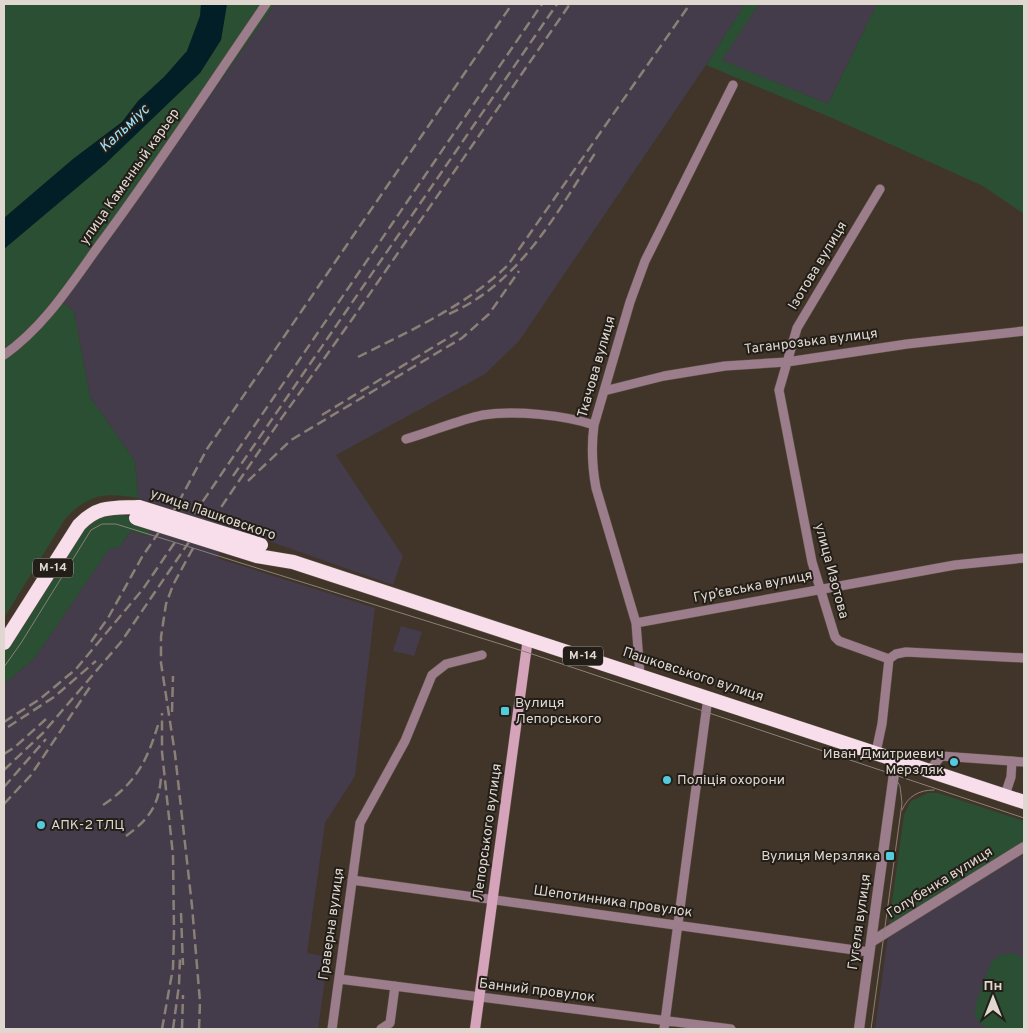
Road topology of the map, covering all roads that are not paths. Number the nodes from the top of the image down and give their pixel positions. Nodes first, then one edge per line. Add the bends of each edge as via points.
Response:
1 (266, 4) edge
2 (733, 85) dead end
3 (880, 189) dead end
4 (1024, 331) edge
5 (4, 355) edge
6 (788, 362) junction
7 (604, 391) junction
8 (594, 426) junction
9 (406, 440) dead end
10 (1024, 558) edge
11 (293, 562) joint
12 (820, 588) junction
13 (636, 623) junction
14 (528, 638) junction
15 (4, 643) edge
16 (482, 655) dead end
17 (1024, 658) edge
18 (889, 660) junction
19 (640, 675) junction
20 (708, 697) junction
21 (876, 752) junction
22 (896, 759) junction
23 (1012, 761) junction
24 (1024, 762) edge
25 (930, 770) junction
26 (1004, 795) junction
27 (1024, 802) edge
28 (1024, 847) edge
29 (352, 880) junction
30 (493, 899) junction
31 (678, 925) junction
32 (870, 947) junction
33 (339, 979) junction
34 (395, 986) junction
35 (480, 997) junction
36 (664, 1025) edge
37 (392, 1026) edge
38 (332, 1029) edge
39 (381, 1029) edge
40 (475, 1029) edge
41 (731, 1029) edge
42 (859, 1029) edge

1 - 5 street, улица Каменный карьер via 134,199 50,313 32,333
2 - 7 street, Ткачова вулиця via 645,261
3 - 6 street, Ізотова вулиця via 797,328
4 - 6 street, Таганрозька вулиця
6 - 7 street, Таганрозька вулиця via 725,366
6 - 12 street, улица Изотова via 780,381 780,398
7 - 8 street, Ткачова вулиця
8 - 9 street via 576,419 495,414
8 - 13 street, Ткачова вулиця via 591,446 596,488
10 - 12 street, Гур’євська вулиця via 955,565
11 - 14 highway, Пашковського вулиця / М-14
11 - 15 highway, улица Пашковского / М-14, bridge via 137,512 112,508 94,512 79,525
12 - 13 street, Гур’євська вулиця
12 - 18 street, улица Изотова via 837,640
13 - 19 street, Ткачова вулиця
14 - 19 highway, Пашковського вулиця / М-14
14 - 30 main road, Лепорського вулиця
16 - 29 street, Граверна вулиця via 446,664 432,675 405,741 360,823
17 - 18 street via 906,652
18 - 21 street
19 - 20 highway, Пашковського вулиця / М-14
20 - 21 highway, Пашковського вулиця / М-14
20 - 31 street
21 - 22 highway, Пашковського вулиця / М-14
22 - 25 highway, Пашковського вулиця / М-14
22 - 32 street, Гугеля вулиця
23 - 24 street
23 - 25 street via 940,756
23 - 26 street
25 - 26 highway, Пашковського вулиця / М-14
26 - 27 highway, Пашковського вулиця / М-14
28 - 32 street, Голубенка вулиця
29 - 30 street, Шепотинника провулок
29 - 33 street, Граверна вулиця
30 - 31 street, Шепотинника провулок
30 - 35 main road, Лепорського вулиця
31 - 32 street, Шепотинника провулок
31 - 36 street
32 - 42 street, Гугеля вулиця
33 - 34 street, Банний провулок
33 - 38 street, Граверна вулиця
34 - 35 street, Банний провулок
34 - 37 street
35 - 36 street, Банний провулок
35 - 40 main road, Лепорського вулиця
36 - 41 street, Банний провулок
37 - 39 street

